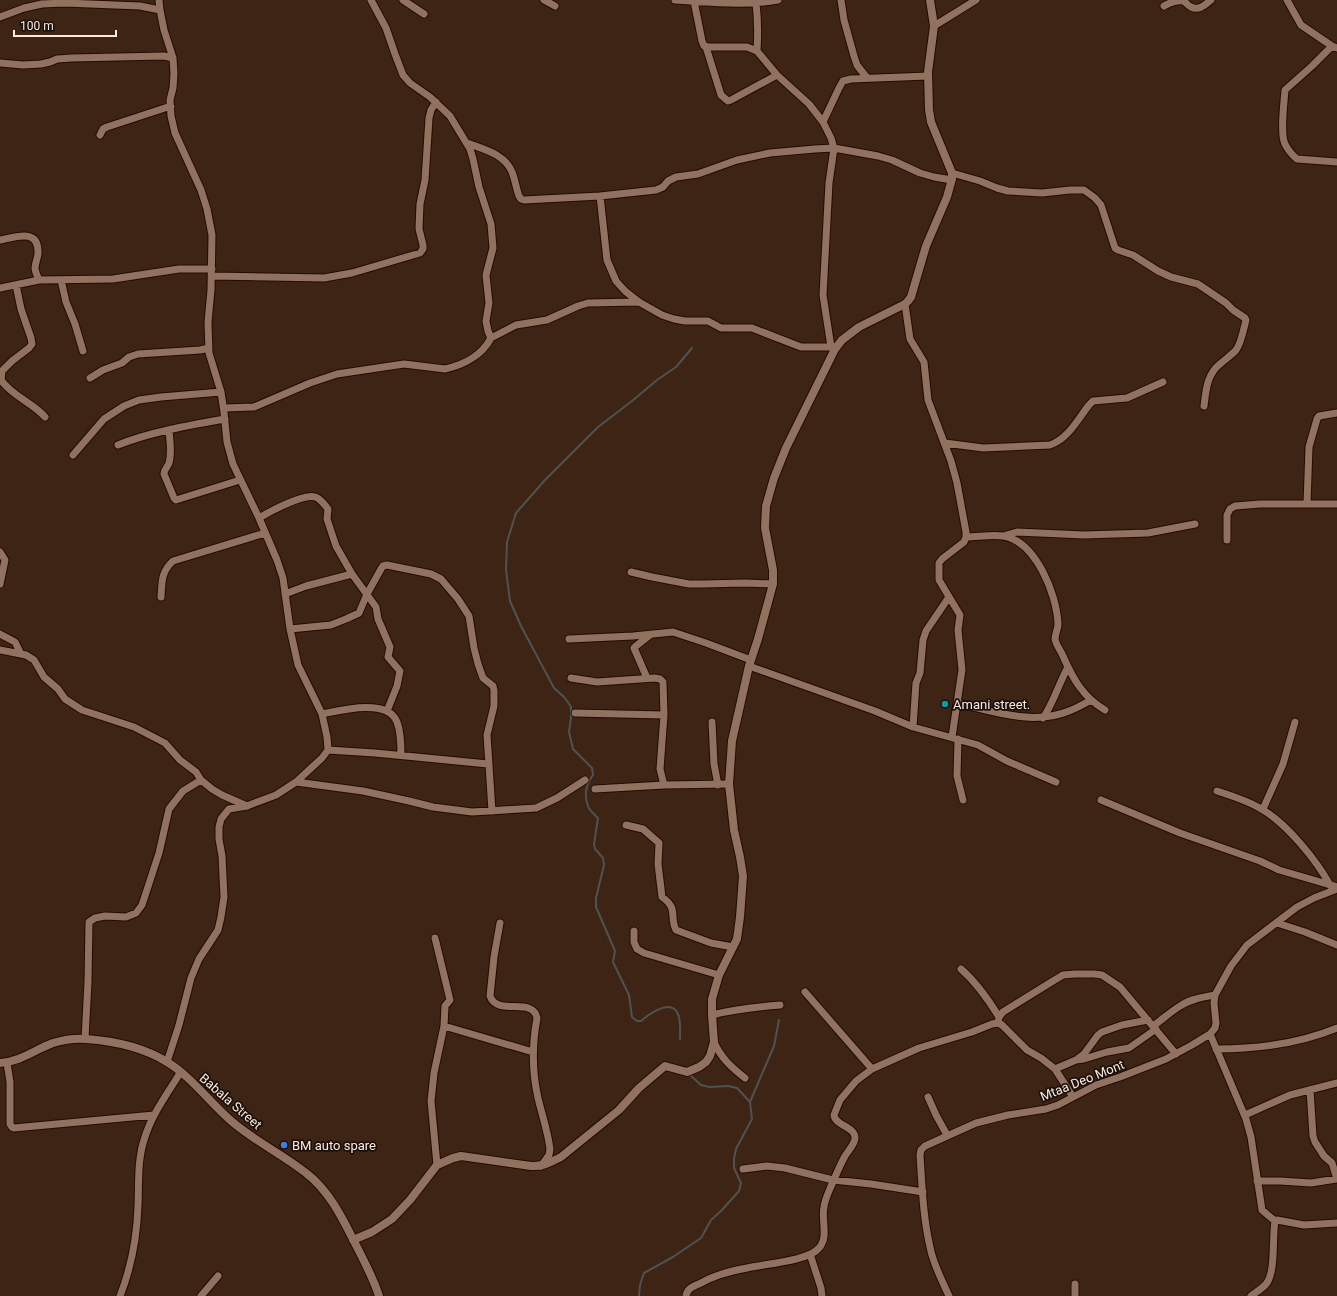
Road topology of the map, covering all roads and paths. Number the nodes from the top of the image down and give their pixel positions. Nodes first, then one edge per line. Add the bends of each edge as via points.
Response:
1 (159, 0) edge
2 (371, 0) edge
3 (403, 0) edge
4 (544, 0) edge
5 (675, 0) edge
6 (778, 0) edge
7 (841, 0) edge
8 (930, 0) edge
9 (976, 0) edge
10 (1211, 0) edge
11 (1287, 0) edge
12 (694, 1) edge
13 (53, 2) edge
14 (731, 2) edge
15 (756, 3) junction
16 (555, 6) dead end
17 (1164, 6) dead end
18 (160, 10) junction
19 (424, 14) dead end
20 (0, 17) edge
21 (934, 26) junction
22 (706, 47) junction
23 (1334, 47) edge
24 (756, 51) junction
25 (173, 58) junction
26 (0, 63) edge
27 (777, 75) junction
28 (928, 76) junction
29 (867, 78) junction
30 (436, 102) junction
31 (171, 106) junction
32 (823, 122) junction
33 (100, 135) dead end
34 (467, 143) junction
35 (834, 148) junction
36 (1337, 162) edge
37 (952, 177) junction
38 (600, 196) junction
39 (0, 240) edge
40 (212, 272) junction
41 (39, 280) junction
42 (61, 280) junction
43 (16, 285) junction
44 (0, 288) edge
45 (639, 302) junction
46 (905, 304) junction
47 (491, 338) junction
48 (208, 348) junction
49 (833, 348) junction
50 (83, 351) dead end
51 (90, 378) dead end
52 (1163, 382) dead end
53 (221, 392) junction
54 (1204, 406) dead end
55 (224, 408) junction
56 (1337, 413) edge
57 (46, 417) dead end
58 (225, 419) junction
59 (169, 431) junction
60 (945, 443) junction
61 (118, 445) dead end
62 (73, 455) dead end
63 (240, 480) junction
64 (1307, 504) junction
65 (1337, 504) edge
66 (259, 518) junction
67 (1195, 524) dead end
68 (265, 533) junction
69 (1003, 536) junction
70 (966, 537) junction
71 (1227, 540) dead end
72 (0, 552) edge
73 (631, 572) dead end
74 (352, 574) junction
75 (0, 584) edge
76 (773, 584) junction
77 (285, 594) junction
78 (367, 594) junction
79 (161, 597) dead end
80 (949, 597) junction
81 (290, 629) junction
82 (0, 634) edge
83 (650, 634) junction
84 (569, 639) dead end
85 (0, 650) edge
86 (21, 654) junction
87 (750, 663) junction
88 (1068, 667) junction
89 (571, 678) dead end
90 (647, 678) junction
91 (1091, 700) junction
92 (957, 703) junction
93 (1105, 710) dead end
94 (387, 711) junction
95 (575, 713) dead end
96 (322, 714) junction
97 (664, 715) junction
98 (1043, 718) junction
99 (712, 722) dead end
100 (1295, 722) dead end
101 (913, 727) junction
102 (955, 738) junction
103 (328, 750) junction
104 (401, 756) junction
105 (488, 764) junction
106 (201, 780) junction
107 (585, 780) dead end
108 (296, 782) junction
109 (1056, 782) dead end
110 (729, 784) junction
111 (664, 785) junction
112 (718, 785) junction
113 (595, 789) dead end
114 (1217, 791) dead end
115 (963, 800) dead end
116 (1101, 800) dead end
117 (247, 806) junction
118 (1263, 809) junction
119 (492, 811) junction
120 (626, 825) dead end
121 (1335, 887) edge
122 (500, 923) dead end
123 (1277, 923) junction
124 (634, 931) dead end
125 (435, 938) dead end
126 (1337, 945) edge
127 (733, 947) junction
128 (961, 969) dead end
129 (719, 975) junction
130 (805, 992) dead end
131 (1215, 996) junction
132 (780, 1005) dead end
133 (712, 1015) junction
134 (999, 1020) junction
135 (1148, 1020) junction
136 (444, 1026) junction
137 (1155, 1028) junction
138 (1337, 1028) edge
139 (1210, 1034) junction
140 (85, 1039) junction
141 (714, 1042) junction
142 (1216, 1049) junction
143 (533, 1052) junction
144 (1176, 1054) junction
145 (1076, 1060) junction
146 (167, 1062) junction
147 (4, 1063) edge
148 (872, 1069) junction
149 (1055, 1069) junction
150 (180, 1073) junction
151 (745, 1078) dead end
152 (1337, 1083) edge
153 (1310, 1090) junction
154 (928, 1097) dead end
155 (1072, 1097) junction
156 (154, 1115) junction
157 (1245, 1115) junction
158 (947, 1135) junction
159 (437, 1165) junction
160 (542, 1166) junction
161 (743, 1169) dead end
162 (1337, 1179) edge
163 (833, 1180) junction
164 (1258, 1181) junction
165 (923, 1192) junction
166 (1275, 1221) junction
167 (1337, 1223) edge
168 (353, 1240) junction
169 (810, 1254) junction
170 (218, 1276) dead end
171 (1075, 1284) dead end
172 (120, 1296) edge
173 (201, 1296) edge
174 (379, 1296) edge
175 (686, 1296) edge
176 (822, 1296) edge
177 (949, 1296) edge
178 (1076, 1296) edge
179 (1251, 1296) edge

1 - 18 street
2 - 30 street via 386,28 403,75
3 - 19 street
4 - 16 street
5 - 12 street
6 - 15 street
7 - 29 street via 854,56
8 - 21 street
9 - 21 street
10 - 17 street via 1196,8 1190,7 1184,1 1175,1
11 - 23 street via 1301,25
12 - 14 street
12 - 22 street via 702,41
13 - 18 street via 140,6
13 - 20 street via 24,8
14 - 15 street
15 - 24 street via 759,33
18 - 25 street
21 - 28 street
22 - 24 street via 747,47
22 - 27 street via 721,95 728,101
23 - 36 street via 1285,90 1283,136 1292,156 1297,159
24 - 27 street
25 - 26 street via 72,58 41,64
25 - 31 street
27 - 32 street via 809,104
28 - 29 street
28 - 37 street via 931,122
29 - 32 street via 843,81
30 - 34 street via 450,116
30 - 40 street via 429,118 425,180 420,204 419,229 423,245 420,253 352,273 324,278
31 - 33 street via 107,127
31 - 40 street via 175,133 207,209 212,235
32 - 35 street
34 - 38 street via 494,153 508,165 521,199
34 - 47 street via 491,224 493,248 486,275 489,303 486,321
35 - 37 street via 892,160 934,177
35 - 38 street via 765,154 736,160 698,174 676,177 656,190
35 - 49 street via 828,184 823,295
37 - 46 street via 910,297
37 - 54 street via 980,181 1008,191 1042,193 1084,190 1101,205 1114,248 1133,255 1170,278 1198,284 1245,318 1241,342 1236,350 1212,371
38 - 45 street via 607,260 616,281
39 - 41 street via 32,236 35,239 38,254 35,269
40 - 42 street via 179,269 113,279
40 - 48 street
41 - 42 street
41 - 43 street
42 - 50 street
43 - 44 street
43 - 57 street via 32,344 4,368 1,380
45 - 47 street via 588,303 547,320 516,325
45 - 49 street via 674,319 708,321 721,328 752,328 802,347
46 - 49 street via 859,327
46 - 60 street via 910,339 924,362 928,400
47 - 55 street via 479,354 450,368 404,364 337,374 254,407
48 - 51 street via 129,356 122,363
48 - 53 street
49 - 76 street via 786,448 766,506
52 - 60 street via 1127,398 1093,401 1058,443 983,448
53 - 55 street
53 - 62 street via 139,400 124,406 104,419
55 - 58 street
56 - 64 street via 1323,414 1317,419 1309,447
58 - 59 street
58 - 63 street via 232,464
59 - 61 street
59 - 63 street via 170,456 164,474 176,500
60 - 70 street via 957,484
63 - 66 street
64 - 65 street
64 - 71 street via 1235,506 1227,514
66 - 68 street
66 - 74 street via 287,504 315,497 328,509 327,519 336,546
67 - 69 street via 1148,533 1084,535 1017,532
68 - 77 street via 283,578
68 - 79 street via 173,561 164,572
69 - 70 street
69 - 88 street via 1018,542 1034,556 1041,567 1054,600 1058,625 1055,639
70 - 80 street via 964,542 939,563 939,580
72 - 75 street via 5,560
73 - 76 street via 689,584
74 - 77 street
74 - 78 street
76 - 87 street
77 - 81 street
78 - 81 street via 359,613 346,619 331,625
78 - 94 street via 376,607 378,619 390,647 388,657 400,671
78 - 105 street via 383,566 387,565 431,574 441,579 458,599 469,616 474,648 483,678 494,690 494,706 486,735
80 - 92 street via 960,615 958,630 962,670
80 - 101 street via 926,631 923,640 920,673 916,683
81 - 96 street via 298,665
82 - 86 street via 14,642
83 - 84 street
83 - 87 street via 681,634
83 - 90 street via 634,648
85 - 86 street
86 - 106 street via 34,660 44,677 65,699 82,710 134,727 165,743
87 - 101 street
87 - 110 street via 732,741
88 - 91 street via 1076,683
88 - 98 street
89 - 90 street via 597,682
90 - 97 street via 660,679 663,682
91 - 93 street
91 - 98 street via 1069,712
92 - 98 street via 1022,717
92 - 102 street
94 - 96 street via 364,707
94 - 104 street via 396,720 400,734
95 - 97 street
96 - 103 street
97 - 111 street via 660,769
99 - 112 street
100 - 118 street via 1283,764
101 - 102 street
102 - 109 street via 978,745 1006,761
102 - 115 street via 957,776
103 - 104 street
103 - 108 street
104 - 105 street
105 - 119 street
106 - 117 street via 222,795
106 - 140 street via 183,791 169,809 159,853 142,905 136,913 126,917 105,916 89,922
107 - 119 street via 536,808
108 - 117 street via 276,795
108 - 119 street via 363,791 453,810
110 - 112 street
110 - 127 street via 743,876 740,917
111 - 112 street
111 - 113 street
114 - 118 street
116 - 121 street via 1279,870
117 - 146 street via 229,809 221,819 219,839 224,897 221,917 218,930 199,959 194,972
118 - 121 street via 1295,839
120 - 127 street via 643,829 658,843 660,891 673,910 676,930 711,943
121 - 123 street via 1297,907
122 - 143 street via 490,996 492,1002 497,1005 522,1007 536,1013
123 - 126 street
123 - 131 street via 1247,945 1231,966
124 - 129 street via 637,949 644,953
125 - 136 street via 450,1000 445,1006
127 - 129 street
128 - 134 street via 985,994
129 - 133 street via 712,999
130 - 148 street
131 - 137 street via 1186,1002
131 - 139 street via 1216,1023
132 - 133 street via 738,1009
133 - 141 street
134 - 135 street via 1004,1012 1063,976 1094,974 1102,975 1120,987
134 - 148 street via 972,1032 919,1048
134 - 149 street via 1027,1050
135 - 137 street
135 - 145 street via 1102,1032
136 - 143 street
136 - 159 street via 431,1101
137 - 144 street
137 - 145 street via 1129,1048
138 - 142 street via 1316,1037 1290,1042
139 - 142 street
139 - 144 street, Mtaa Deo Mont
140 - 146 street, Babala Street via 129,1045
140 - 147 street, Babala Street via 65,1040 21,1059
141 - 151 street via 728,1064
141 - 160 street via 706,1062 687,1072 665,1066 639,1088 619,1110 561,1157
142 - 157 street
143 - 160 street via 533,1073 550,1149
144 - 155 street, Mtaa Deo Mont
145 - 149 street
146 - 150 street, Babala Street
147 - 156 street via 10,1082 10,1124 14,1128
148 - 163 street via 856,1081 840,1100 834,1115 837,1121 852,1130 855,1140
149 - 155 street
150 - 156 street
150 - 168 street, Babala Street via 230,1120 307,1173 333,1202
152 - 153 street
153 - 157 street via 1290,1095
153 - 162 street via 1312,1136 1324,1156 1332,1163
154 - 158 street
155 - 158 street, Mtaa Deo Mont via 1058,1106 1008,1114
156 - 172 street via 142,1152 134,1244 127,1279
157 - 164 street
158 - 165 street, Mtaa Deo Mont via 921,1150
159 - 160 street via 460,1156
159 - 168 street via 392,1219
161 - 163 street via 767,1166 785,1168
162 - 164 street via 1311,1183
163 - 165 street
163 - 169 street via 823,1207 822,1244
164 - 166 street via 1262,1210
165 - 177 street, Mtaa Deo Mont via 930,1248
166 - 167 street via 1304,1225
166 - 179 street via 1270,1277 1266,1284
168 - 174 street, Babala Street
169 - 175 street via 715,1275 690,1288
169 - 176 street
170 - 173 street
171 - 178 street

